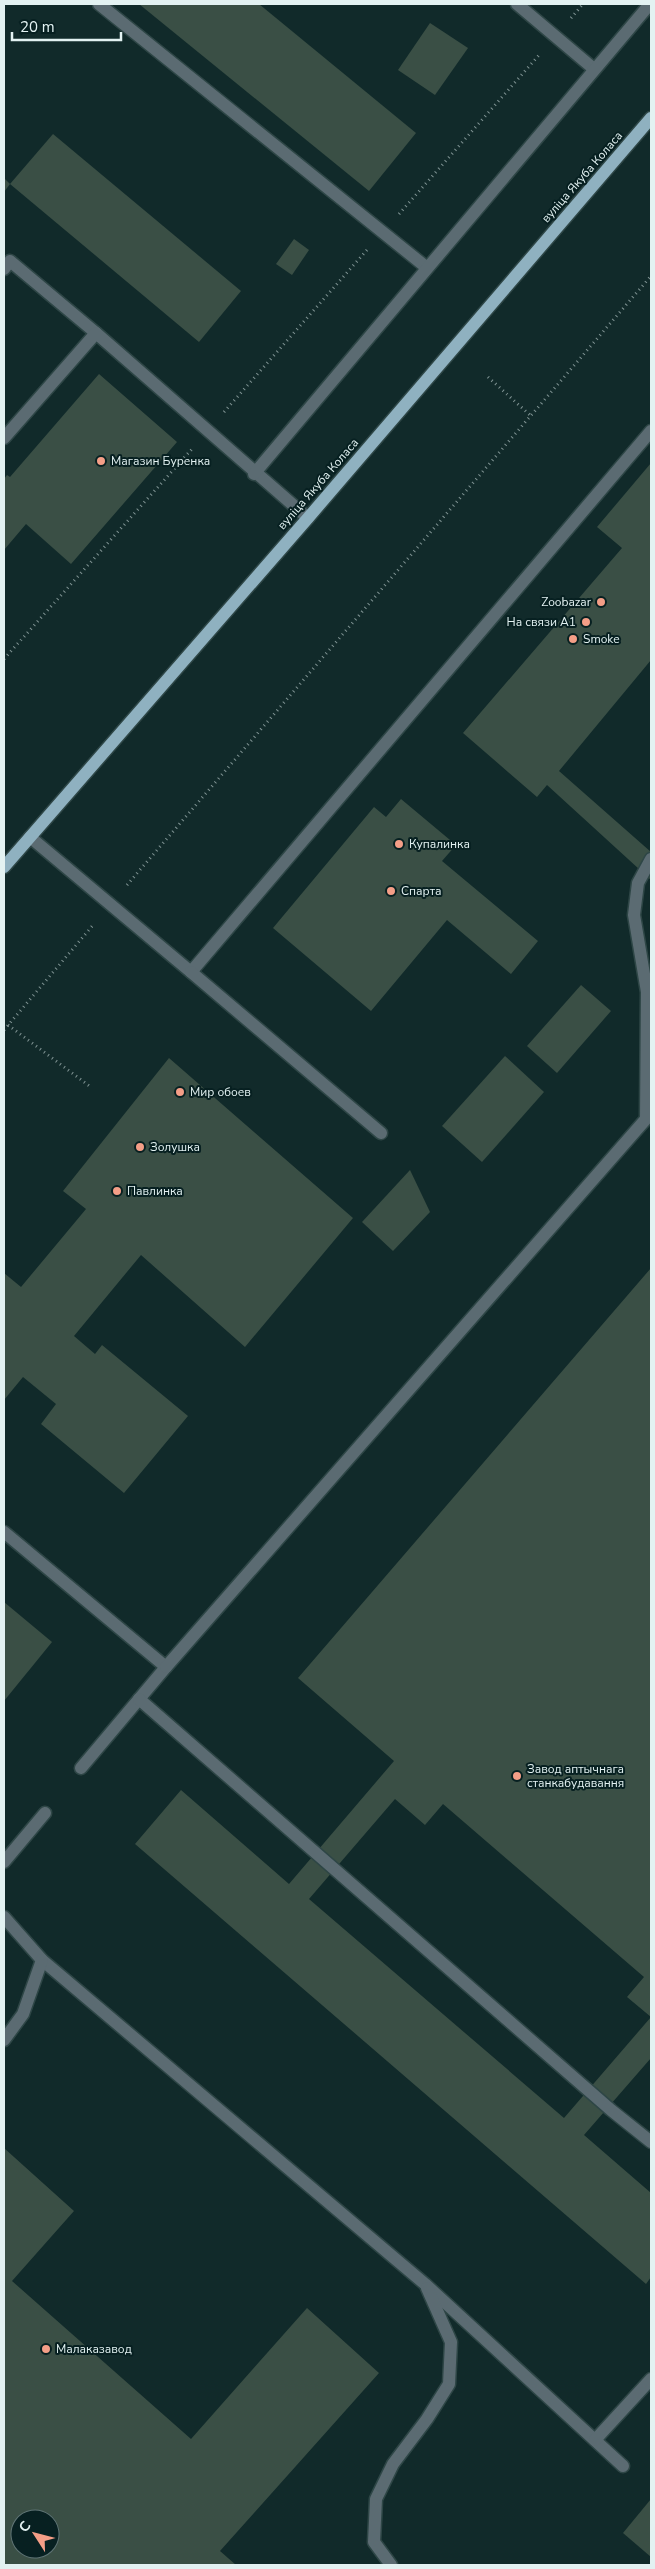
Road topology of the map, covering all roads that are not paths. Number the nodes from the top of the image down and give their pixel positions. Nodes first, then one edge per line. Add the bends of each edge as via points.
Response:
1 (98, 4) edge
2 (517, 4) edge
3 (650, 4) edge
4 (594, 69) junction
5 (651, 118) edge
6 (426, 267) junction
7 (4, 269) edge
8 (96, 333) junction
9 (651, 431) edge
10 (4, 438) edge
11 (254, 474) junction
12 (308, 518) junction
13 (30, 837) junction
14 (651, 859) edge
15 (4, 867) edge
16 (191, 972) junction
17 (381, 1133) dead end
18 (4, 1532) edge
19 (166, 1667) junction
20 (139, 1699) junction
21 (81, 1768) dead end
22 (45, 1813) dead end
23 (4, 1862) edge
24 (4, 1917) edge
25 (42, 1960) junction
26 (4, 2040) edge
27 (651, 2142) edge
28 (424, 2284) junction
29 (651, 2379) edge
30 (595, 2440) junction
31 (623, 2466) dead end
32 (391, 2565) edge

1 - 6 street
2 - 4 street
3 - 4 street
4 - 6 street
5 - 12 main road, вуліца Якуба Коласа
6 - 11 street
7 - 8 street via 10,261
8 - 10 street
8 - 11 street
9 - 16 street
11 - 12 street
12 - 13 main road, вуліца Якуба Коласа
13 - 15 main road, вуліца Якуба Коласа
13 - 16 street
14 - 19 street via 638,883 634,915 647,992 646,1118
16 - 17 street
18 - 19 street
19 - 20 street
20 - 21 street
20 - 27 street
22 - 23 street
24 - 25 street
25 - 26 street via 23,2014
25 - 28 street
28 - 30 street
28 - 32 street via 451,2342 449,2384 428,2419 393,2464 376,2499 374,2542
29 - 30 street
30 - 31 street

